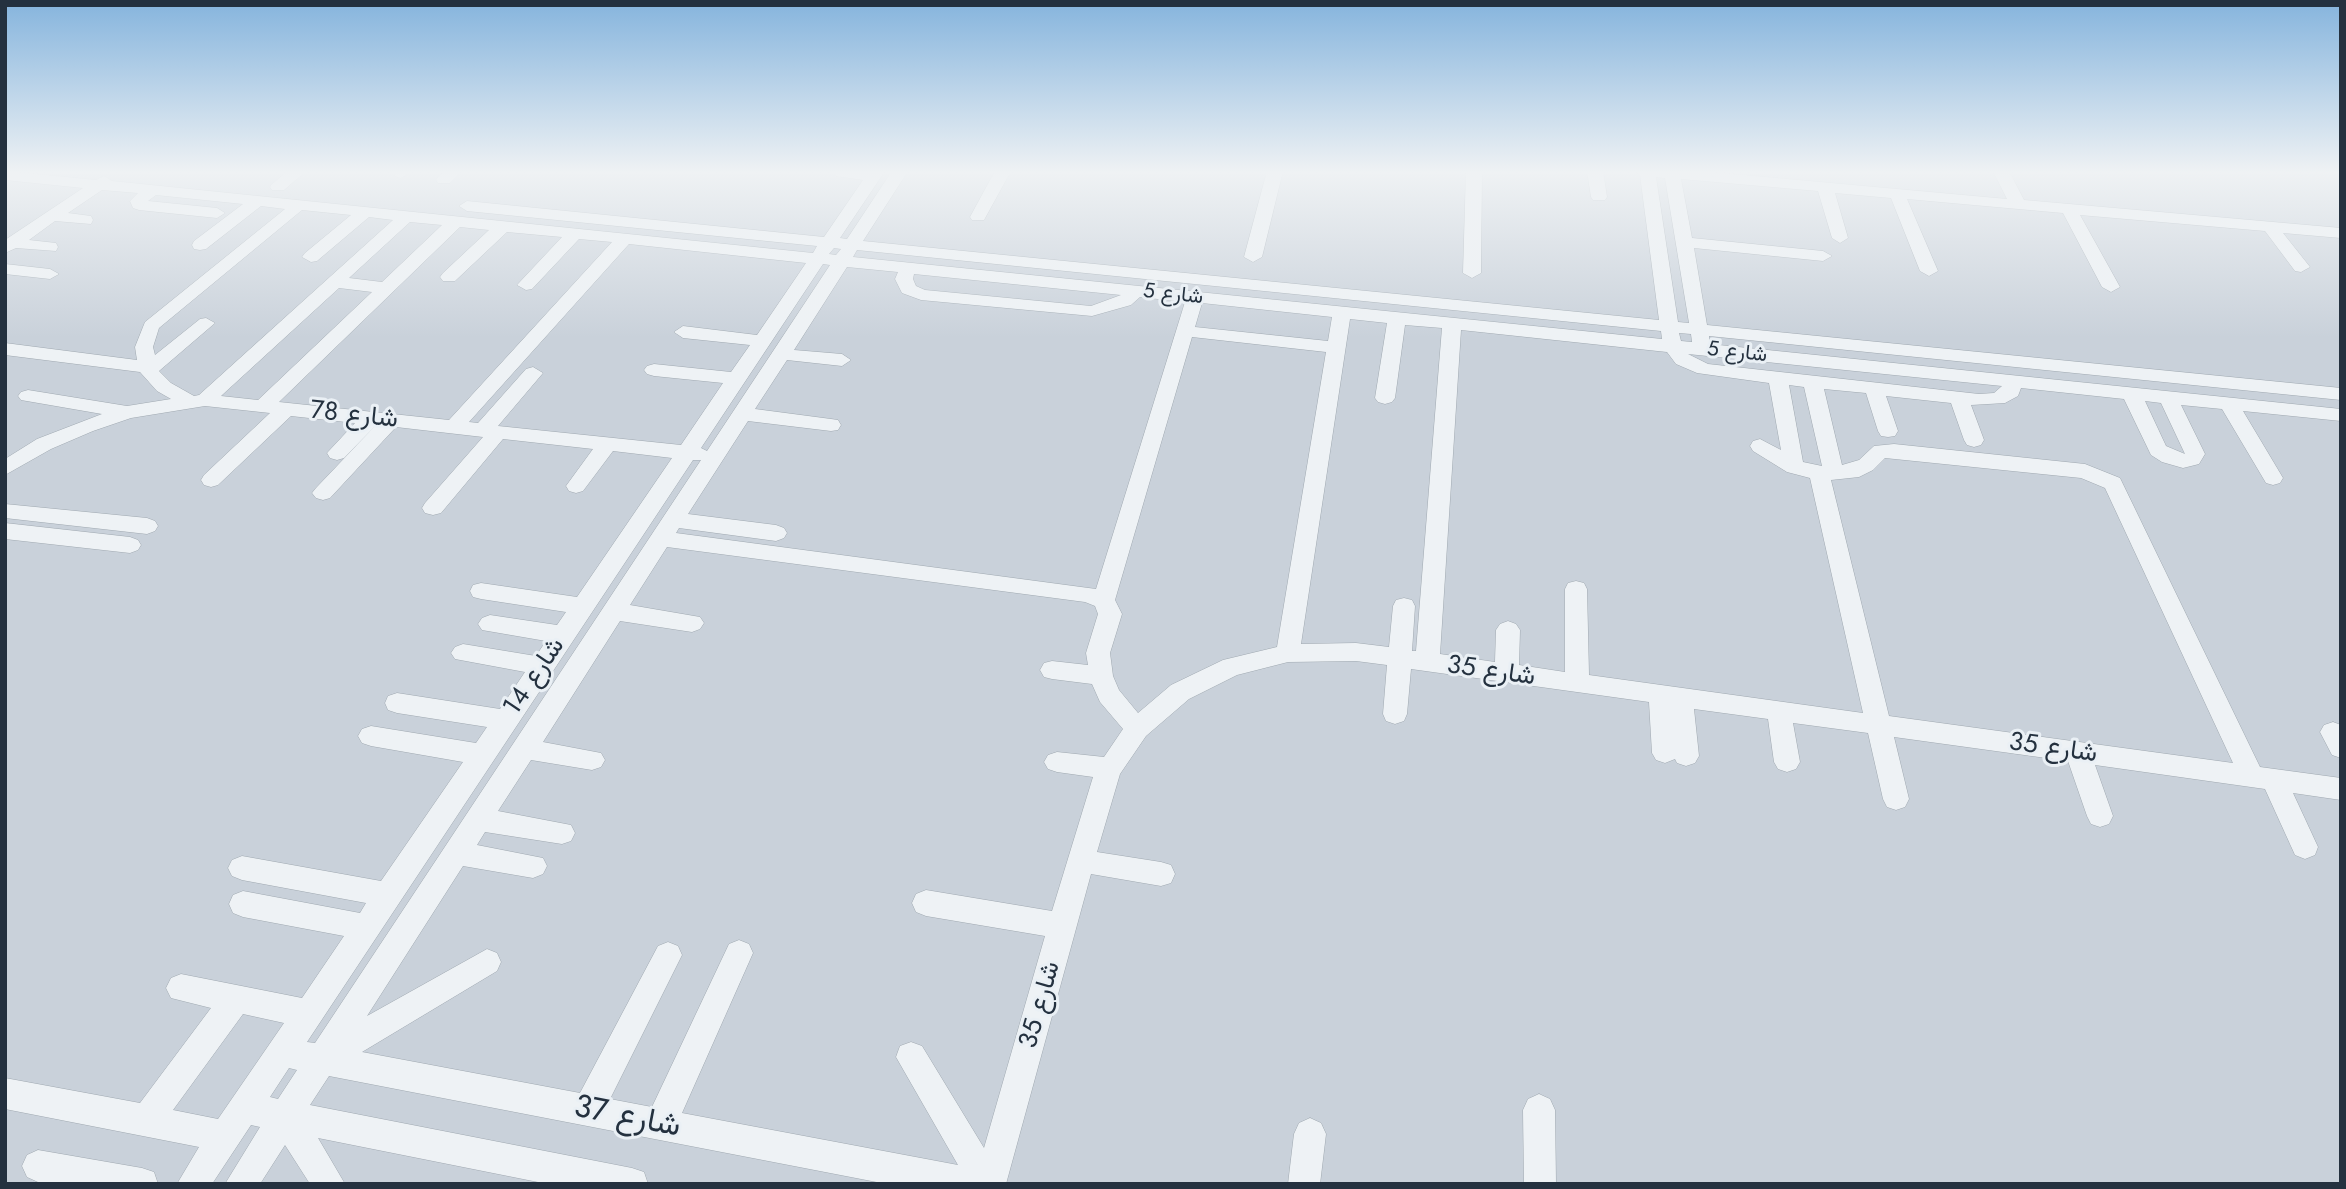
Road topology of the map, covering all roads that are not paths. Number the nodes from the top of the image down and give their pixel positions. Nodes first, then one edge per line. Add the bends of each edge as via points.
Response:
1 (24, 226) edge
2 (33, 226) edge
3 (224, 226) edge
4 (273, 226) edge
5 (348, 226) edge
6 (396, 226) edge
7 (450, 226) edge
8 (503, 226) edge
9 (508, 226) edge
10 (622, 226) edge
11 (849, 226) edge
12 (856, 226) edge
13 (1261, 226) edge
14 (1473, 226) edge
15 (1654, 226) edge
16 (1682, 226) edge
17 (1837, 226) edge
18 (1911, 226) edge
19 (2078, 226) edge
20 (2264, 226) edge
21 (2270, 227) junction
22 (576, 233) junction
23 (2341, 233) edge
24 (1840, 238) dead end
25 (634, 239) junction
26 (8, 240) edge
27 (1684, 242) junction
28 (200, 245) dead end
29 (50, 247) dead end
30 (836, 251) junction
31 (1823, 256) dead end
32 (311, 257) dead end
33 (1253, 257) dead end
34 (908, 267) junction
35 (2301, 267) dead end
36 (5, 269) edge
37 (1929, 271) dead end
38 (1472, 273) dead end
39 (50, 274) dead end
40 (449, 278) dead end
41 (335, 282) junction
42 (604, 284) dead end
43 (526, 285) dead end
44 (2111, 287) dead end
45 (387, 288) junction
46 (1137, 291) junction
47 (1195, 297) junction
48 (1342, 312) junction
49 (1397, 318) junction
50 (206, 323) dead end
51 (1452, 323) junction
52 (1699, 330) junction
53 (1186, 331) junction
54 (683, 332) dead end
55 (1670, 336) junction
56 (772, 347) junction
57 (1336, 348) junction
58 (5, 349) edge
59 (1703, 349) junction
60 (842, 360) dead end
61 (147, 369) junction
62 (654, 370) dead end
63 (533, 373) dead end
64 (1778, 378) junction
65 (737, 380) junction
66 (2013, 381) junction
67 (1813, 382) junction
68 (1874, 388) junction
69 (2131, 393) junction
70 (2341, 394) edge
71 (29, 396) dead end
72 (2168, 397) junction
73 (1385, 398) dead end
74 (1959, 398) junction
75 (197, 400) junction
76 (2228, 403) junction
77 (263, 406) junction
78 (746, 407) junction
79 (286, 409) junction
80 (128, 412) junction
81 (2341, 415) edge
82 (370, 418) junction
83 (833, 418) dead end
84 (392, 420) junction
85 (454, 427) junction
86 (1888, 431) dead end
87 (499, 432) junction
88 (1974, 440) dead end
89 (608, 444) junction
90 (1760, 446) dead end
91 (337, 453) dead end
92 (687, 453) junction
93 (715, 456) junction
94 (6, 467) edge
95 (1794, 467) junction
96 (1826, 474) junction
97 (2273, 478) dead end
98 (211, 480) dead end
99 (576, 486) dead end
100 (323, 493) dead end
101 (443, 508) dead end
102 (5, 511) edge
103 (147, 526) dead end
104 (667, 529) junction
105 (5, 531) edge
106 (776, 533) dead end
107 (130, 545) dead end
108 (1576, 589) dead end
109 (481, 591) dead end
110 (1104, 600) junction
111 (584, 606) junction
112 (1404, 606) dead end
113 (614, 611) junction
114 (692, 622) dead end
115 (490, 624) dead end
116 (1508, 630) dead end
117 (564, 635) junction
118 (463, 653) dead end
119 (1289, 653) junction
120 (1400, 659) junction
121 (1427, 663) junction
122 (543, 666) junction
123 (1052, 670) dead end
124 (1507, 674) junction
125 (1101, 676) junction
126 (1577, 683) junction
127 (1671, 697) junction
128 (397, 703) dead end
129 (1779, 712) junction
130 (1395, 714) dead end
131 (506, 720) junction
132 (1879, 725) junction
133 (1137, 729) junction
134 (371, 736) dead end
135 (524, 749) junction
136 (2078, 753) junction
137 (483, 755) junction
138 (1676, 755) dead end
139 (593, 760) dead end
140 (1058, 762) dead end
141 (1787, 762) dead end
142 (1110, 768) junction
143 (2263, 779) junction
144 (2341, 789) edge
145 (1896, 799) dead end
146 (2100, 816) dead end
147 (478, 819) junction
148 (562, 833) dead end
149 (2305, 847) dead end
150 (456, 853) junction
151 (1081, 861) junction
152 (533, 866) dead end
153 (242, 868) dead end
154 (1161, 874) dead end
155 (388, 895) junction
156 (926, 903) dead end
157 (243, 904) dead end
158 (1063, 926) junction
159 (366, 927) junction
160 (739, 953) dead end
161 (668, 955) dead end
162 (487, 962) dead end
163 (181, 988) dead end
164 (236, 999) junction
165 (308, 1013) junction
166 (282, 1052) junction
167 (911, 1057) dead end
168 (322, 1060) junction
169 (5, 1093) edge
170 (244, 1108) junction
171 (588, 1110) junction
172 (1539, 1110) dead end
173 (285, 1116) junction
174 (147, 1120) junction
175 (661, 1124) junction
176 (1310, 1133) dead end
177 (226, 1136) junction
178 (38, 1166) dead end
179 (142, 1184) edge
180 (193, 1184) edge
181 (241, 1184) edge
182 (329, 1184) edge
183 (632, 1184) edge
184 (973, 1184) edge
185 (989, 1184) edge
186 (1304, 1184) edge
187 (1540, 1184) edge

1 - 26 street
2 - 26 street
3 - 28 street
4 - 61 street via 151,326 144,347
5 - 32 street
6 - 41 street
7 - 45 street
8 - 40 street
9 - 22 street, شارع 5
10 - 30 street, شارع 5
11 - 30 street, شارع 14
12 - 30 street, شارع 14
13 - 33 street
14 - 38 street
15 - 55 street
16 - 27 street
17 - 24 street
18 - 37 street
19 - 44 street
20 - 21 street
21 - 23 street
21 - 35 street
22 - 25 street, شارع 5
22 - 43 street
25 - 30 street, شارع 5
25 - 42 street
25 - 85 street
26 - 29 street
27 - 31 street
27 - 52 street
30 - 34 street, شارع 5
30 - 55 street, شارع 5
30 - 56 street, شارع 14
34 - 46 street, شارع 5
34 - 46 street via 904,279 908,289 921,295 1092,312 1125,301
36 - 39 street
41 - 45 street
41 - 75 street
45 - 77 street
46 - 47 street, شارع 5
47 - 48 street, شارع 5
47 - 53 street
48 - 49 street, شارع 5
48 - 57 street
49 - 51 street, شارع 5
49 - 73 street
50 - 61 street
51 - 55 street, شارع 5
51 - 121 street
52 - 55 street, شارع 5
52 - 59 street
52 - 70 street, شارع 5
53 - 57 street
53 - 110 street
54 - 56 street
55 - 59 street, شارع 5
55 - 64 street via 1684,360 1704,369
56 - 60 street
56 - 65 street, شارع 14
56 - 78 street, شارع 14
57 - 119 street
58 - 61 street
59 - 66 street, شارع 5
61 - 75 street via 164,387
62 - 65 street
63 - 87 street
64 - 67 street
64 - 95 street
65 - 92 street, شارع 14
66 - 69 street, شارع 5
66 - 74 street via 2011,393 1998,399
67 - 68 street
67 - 96 street
68 - 74 street
68 - 86 street
69 - 72 street, شارع 5
69 - 72 street via 2158,450 2187,468 2195,454
71 - 80 street
72 - 76 street, شارع 5
74 - 88 street
75 - 77 street, شارع 78
75 - 80 street, شارع 78
76 - 81 street, شارع 5
76 - 97 street
77 - 79 street, شارع 78
78 - 83 street
78 - 93 street, شارع 14
79 - 82 street, شارع 78
79 - 98 street
80 - 94 street, شارع 78 via 44,444
82 - 84 street, شارع 78
82 - 91 street
84 - 85 street, شارع 78
84 - 100 street
85 - 87 street, شارع 78
87 - 89 street, شارع 78
87 - 101 street
89 - 92 street, شارع 78
89 - 99 street
90 - 95 street
92 - 93 street, شارع 78
92 - 111 street, شارع 14
93 - 104 street, شارع 14
95 - 96 street
96 - 132 street
96 - 143 street via 1852,472 1874,454 1894,451 2085,471 2113,483
102 - 103 street
104 - 106 street
104 - 110 street
104 - 113 street, شارع 14
105 - 107 street
108 - 126 street
109 - 111 street
110 - 125 street via 1110,614 1098,653
111 - 117 street, شارع 14
112 - 120 street
113 - 114 street
113 - 135 street, شارع 14
115 - 117 street
116 - 124 street
117 - 122 street, شارع 14
118 - 122 street
119 - 120 street, شارع 35 via 1356,652
119 - 133 street, شارع 35 via 1231,667 1180,692
120 - 121 street, شارع 35
120 - 130 street
121 - 124 street, شارع 35
122 - 131 street, شارع 14
123 - 125 street
124 - 126 street, شارع 35
125 - 133 street via 1109,695
126 - 127 street, شارع 35
127 - 129 street, شارع 35
127 - 138 street
128 - 131 street
129 - 132 street, شارع 35
129 - 141 street
131 - 137 street, شارع 14
132 - 136 street, شارع 35
132 - 145 street
133 - 142 street, شارع 35
134 - 137 street
135 - 139 street
135 - 147 street, شارع 14
136 - 143 street, شارع 35
136 - 146 street
137 - 155 street, شارع 14
140 - 142 street
142 - 151 street, شارع 35
143 - 144 street, شارع 35
143 - 149 street
147 - 148 street
147 - 150 street, شارع 14
150 - 152 street
150 - 168 street, شارع 14
151 - 154 street
151 - 158 street, شارع 35
153 - 155 street
155 - 159 street, شارع 14
156 - 158 street
157 - 159 street
158 - 185 street, شارع 35
159 - 165 street, شارع 14
160 - 175 street
161 - 171 street
162 - 168 street
163 - 164 street
164 - 165 street
164 - 174 street
165 - 166 street, شارع 14
166 - 168 street, شارع 37
166 - 170 street, شارع 14
167 - 185 street
168 - 171 street, شارع 37
168 - 173 street, شارع 14
169 - 174 street
170 - 173 street
170 - 177 street, شارع 14
171 - 175 street, شارع 37
172 - 187 street
173 - 181 street, شارع 14
173 - 182 street
173 - 183 street
174 - 177 street
175 - 184 street, شارع 37
176 - 186 street
177 - 180 street, شارع 14
178 - 179 street

